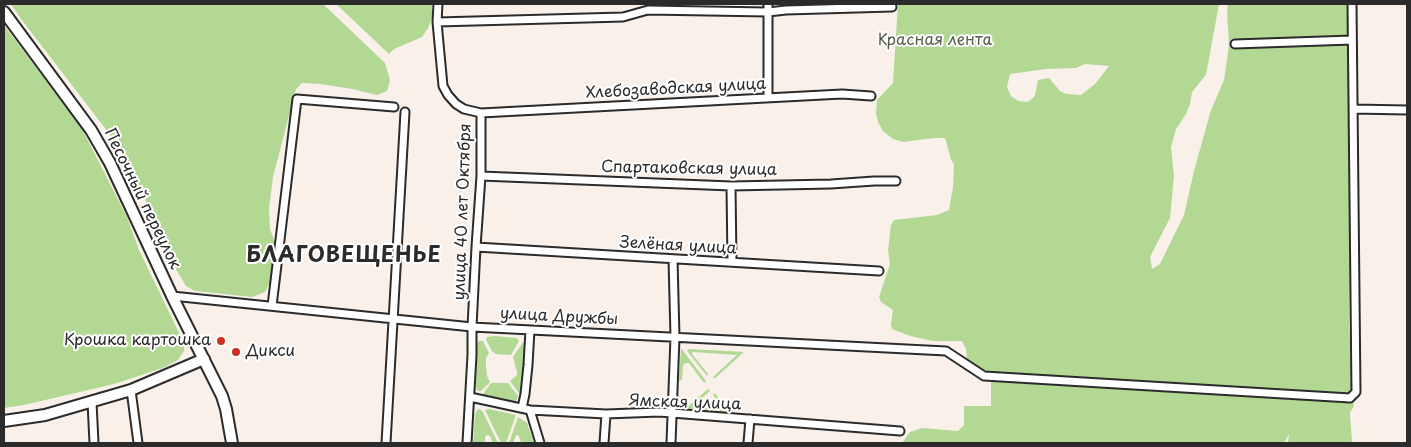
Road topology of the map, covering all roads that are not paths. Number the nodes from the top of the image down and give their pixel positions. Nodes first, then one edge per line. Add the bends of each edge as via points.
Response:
1 (438, 4) edge
2 (768, 4) edge
3 (1352, 4) edge
4 (892, 7) dead end
5 (4, 12) edge
6 (768, 12) junction
7 (437, 22) junction
8 (1352, 40) junction
9 (1235, 44) dead end
10 (871, 96) dead end
11 (768, 98) junction
12 (394, 108) dead end
13 (1353, 110) junction
14 (1407, 110) edge
15 (405, 112) dead end
16 (481, 113) junction
17 (481, 176) junction
18 (896, 181) dead end
19 (731, 186) junction
20 (476, 247) junction
21 (673, 259) junction
22 (732, 262) junction
23 (879, 271) dead end
24 (172, 296) junction
25 (272, 306) junction
26 (393, 318) junction
27 (472, 327) junction
28 (530, 330) junction
29 (675, 337) junction
30 (204, 359) junction
31 (132, 390) junction
32 (470, 396) junction
33 (92, 402) junction
34 (522, 408) junction
35 (530, 410) junction
36 (673, 413) junction
37 (606, 414) junction
38 (750, 419) junction
39 (4, 421) edge
40 (900, 431) dead end
41 (94, 443) edge
42 (138, 443) edge
43 (232, 443) edge
44 (386, 443) edge
45 (467, 443) edge
46 (540, 443) edge
47 (604, 443) edge
48 (671, 443) edge
49 (748, 443) edge

1 - 7 street, улица 40 лет Октября
2 - 6 street
3 - 8 street
4 - 6 street
5 - 24 main road, Песочный переулок via 100,144
6 - 7 street via 648,10 623,17
6 - 11 street
7 - 16 street, улица 40 лет Октября via 445,91 464,109
8 - 9 street
8 - 13 street
10 - 11 street, Хлебозаводская улица via 842,94
11 - 16 street, Хлебозаводская улица
12 - 25 street via 297,99
13 - 14 street
13 - 29 street, улица Дружбы via 1356,392 1350,398 984,376 946,351
15 - 26 street
16 - 17 street, улица 40 лет Октября
17 - 19 street, Спартаковская улица
17 - 20 street, улица 40 лет Октября
18 - 19 street, Спартаковская улица
19 - 22 street
20 - 21 street, Зелёная улица
20 - 27 street, улица 40 лет Октября
21 - 22 street, Зелёная улица
21 - 29 street
22 - 23 street, Зелёная улица
24 - 25 street, улица Дружбы
24 - 30 main road, Песочный переулок
25 - 26 street, улица Дружбы
26 - 27 street, улица Дружбы
26 - 44 street
27 - 28 street, улица Дружбы
27 - 32 street, улица 40 лет Октября
28 - 29 street, улица Дружбы
28 - 34 street
29 - 36 street
30 - 31 main road
30 - 43 main road, Песочный переулок via 222,396
31 - 33 main road
31 - 42 street
32 - 34 street, Ямская улица
32 - 45 street, улица 40 лет Октября
33 - 39 main road via 45,415
33 - 41 street
34 - 35 street, Ямская улица
35 - 37 street, Ямская улица
35 - 46 street
36 - 37 street, Ямская улица
36 - 38 street, Ямская улица
36 - 48 street
37 - 47 street
38 - 40 street, Ямская улица
38 - 49 street

